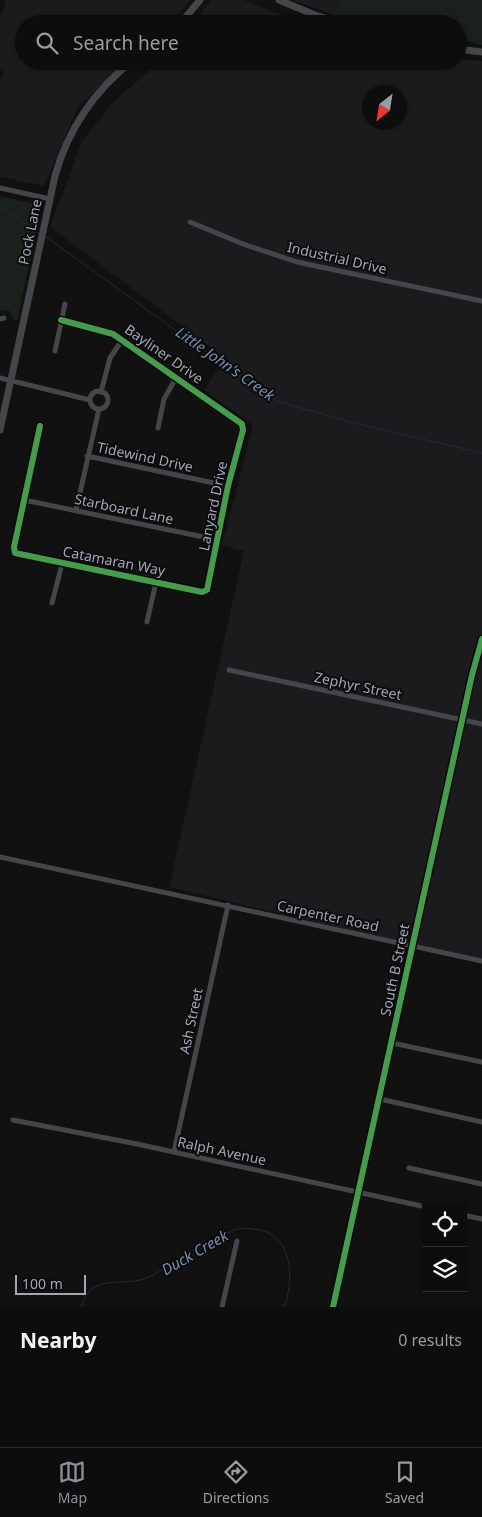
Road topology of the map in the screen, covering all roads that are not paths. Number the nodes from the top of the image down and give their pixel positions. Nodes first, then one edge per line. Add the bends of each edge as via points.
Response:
1 (200, 0) edge
2 (279, 0) edge
3 (188, 15) edge
4 (320, 15) edge
5 (467, 50) edge
6 (482, 52) edge
7 (122, 70) edge
8 (0, 188) edge
9 (50, 199) junction
10 (190, 222) dead end
11 (482, 301) edge
12 (65, 304) dead end
13 (61, 320) junction
14 (122, 340) junction
15 (55, 351) dead end
16 (0, 378) edge
17 (176, 378) junction
18 (11, 380) junction
19 (101, 392) junction
20 (90, 400) junction
21 (99, 409) junction
22 (40, 426) dead end
23 (243, 426) joint
24 (158, 428) dead end
25 (0, 430) edge
26 (87, 456) junction
27 (228, 486) junction
28 (24, 500) junction
29 (76, 510) junction
30 (218, 540) junction
31 (62, 564) junction
32 (156, 582) junction
33 (207, 590) joint
34 (52, 602) dead end
35 (147, 622) dead end
36 (482, 639) edge
37 (229, 670) dead end
38 (462, 720) junction
39 (482, 724) edge
40 (0, 857) edge
41 (228, 905) junction
42 (412, 946) junction
43 (482, 961) edge
44 (392, 1043) junction
45 (482, 1062) edge
46 (380, 1099) junction
47 (13, 1120) dead end
48 (482, 1122) edge
49 (174, 1152) junction
50 (409, 1168) dead end
51 (482, 1184) edge
52 (359, 1192) junction
53 (422, 1205) edge
54 (467, 1216) edge
55 (482, 1219) edge
56 (237, 1241) dead end
57 (222, 1307) edge
58 (333, 1307) edge

1 - 3 street
2 - 4 street
5 - 6 street
7 - 9 street, Pock Lane via 98,92 74,126 59,162
8 - 9 street
9 - 18 street, Pock Lane
10 - 11 street, Industrial Drive via 297,262
12 - 13 street
13 - 14 street, Bayliner Drive via 108,332
13 - 15 street
14 - 17 street, Bayliner Drive
14 - 19 street via 110,358
16 - 18 street
17 - 23 street, Bayliner Drive
17 - 24 street via 164,399
18 - 20 street
18 - 25 street, Pock Lane
19 - 20 street via 95,392
19 - 21 street via 108,400
20 - 21 street
21 - 26 street
22 - 28 street
23 - 27 street, Lanyard Drive
26 - 27 street, Tidewind Drive
26 - 29 street
27 - 30 street, Lanyard Drive
28 - 29 street, Starboard Lane
28 - 31 street, Catamaran Way via 15,553
29 - 30 street, Starboard Lane
30 - 33 street, Lanyard Drive
31 - 32 street, Catamaran Way
31 - 34 street
32 - 33 street, Catamaran Way via 202,592
32 - 35 street
36 - 38 street, South B Street
37 - 38 street, Zephyr Street
38 - 39 street, Zephyr Street
38 - 42 street, South B Street
40 - 41 street
41 - 42 street, Carpenter Road
41 - 49 street, Ash Street
42 - 43 street, Carpenter Road
42 - 44 street, South B Street
44 - 45 street
44 - 46 street, South B Street
46 - 48 street
46 - 52 street, South B Street
47 - 49 street, Ralph Avenue
49 - 52 street, Ralph Avenue
50 - 51 street
52 - 53 street, Ralph Avenue
52 - 58 street, South B Street
54 - 55 street
56 - 57 street

